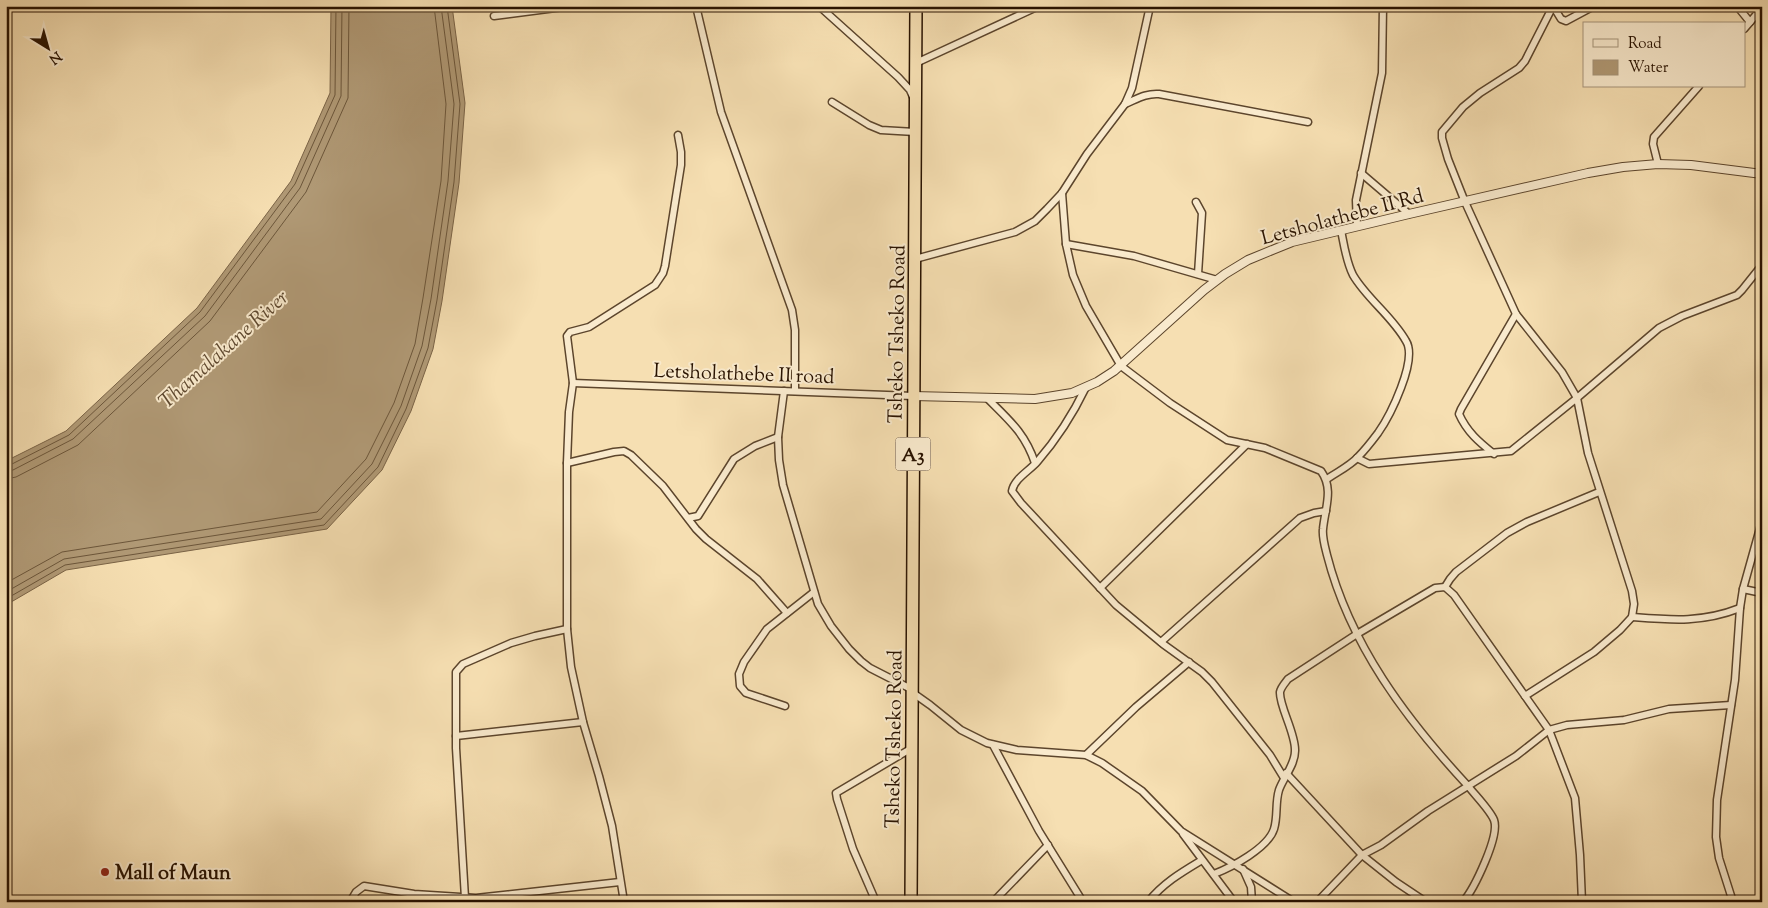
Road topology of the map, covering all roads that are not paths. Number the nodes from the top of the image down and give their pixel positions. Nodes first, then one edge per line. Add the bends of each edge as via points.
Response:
1 (571, 6) edge
2 (696, 6) edge
3 (819, 6) edge
4 (916, 6) edge
5 (1039, 6) edge
6 (1150, 6) edge
7 (1383, 6) edge
8 (1553, 6) edge
9 (1594, 6) edge
10 (1737, 6) edge
11 (544, 8) edge
12 (1762, 8) edge
13 (494, 16) dead end
14 (1750, 22) junction
15 (1746, 27) edge
16 (916, 63) junction
17 (1697, 88) edge
18 (832, 102) dead end
19 (915, 102) junction
20 (1126, 104) junction
21 (1308, 122) dead end
22 (915, 132) junction
23 (678, 135) dead end
24 (1658, 164) junction
25 (1361, 173) junction
26 (1762, 174) edge
27 (1062, 193) junction
28 (1196, 202) dead end
29 (1465, 202) junction
30 (1409, 214) junction
31 (1357, 226) junction
32 (1341, 230) junction
33 (1066, 244) junction
34 (915, 259) junction
35 (1762, 264) edge
36 (1198, 274) junction
37 (1217, 280) junction
38 (1516, 314) junction
39 (1121, 366) junction
40 (573, 383) junction
41 (1086, 387) junction
42 (795, 390) junction
43 (784, 391) junction
44 (913, 396) junction
45 (987, 398) junction
46 (1577, 398) junction
47 (778, 437) junction
48 (1247, 444) junction
49 (1494, 454) junction
50 (1357, 458) junction
51 (1035, 463) junction
52 (567, 464) junction
53 (1327, 479) junction
54 (1599, 492) junction
55 (1326, 512) junction
56 (688, 518) junction
57 (1762, 521) edge
58 (1445, 587) junction
59 (1100, 588) junction
60 (1743, 589) junction
61 (814, 592) junction
62 (1762, 593) edge
63 (1740, 608) junction
64 (788, 613) junction
65 (1632, 617) junction
66 (567, 629) junction
67 (1357, 634) junction
68 (1161, 642) junction
69 (1189, 662) junction
70 (913, 692) junction
71 (1525, 696) junction
72 (1731, 705) junction
73 (785, 706) dead end
74 (582, 722) junction
75 (1549, 730) junction
76 (456, 736) junction
77 (994, 745) junction
78 (912, 748) junction
79 (1086, 755) junction
80 (1285, 776) junction
81 (1468, 786) junction
82 (1181, 831) junction
83 (1048, 845) junction
84 (1362, 855) junction
85 (1202, 860) junction
86 (1236, 864) junction
87 (1243, 868) junction
88 (1214, 874) junction
89 (620, 882) junction
90 (465, 898) junction
91 (875, 900) edge
92 (350, 902) edge
93 (624, 902) edge
94 (866, 902) edge
95 (911, 902) edge
96 (993, 902) edge
97 (1084, 902) edge
98 (1148, 902) edge
99 (1234, 902) edge
100 (1252, 902) edge
101 (1294, 902) edge
102 (1317, 902) edge
103 (1426, 902) edge
104 (1463, 902) edge
105 (1582, 902) edge
106 (1733, 902) edge

1 - 11 street
2 - 42 street via 721,112 792,310
3 - 19 street via 898,77 910,90
4 - 16 highway, Tsheko Tsheko Road / A3
5 - 16 street
6 - 20 street
7 - 25 street via 1382,73
8 - 9 street via 1566,21
8 - 29 street via 1519,68 1480,93 1442,132 1448,159
10 - 14 street
11 - 13 street
12 - 14 street
14 - 15 street
16 - 19 highway, Tsheko Tsheko Road / A3
17 - 24 street via 1654,137
18 - 22 street via 881,130
19 - 22 highway, Tsheko Tsheko Road / A3
20 - 21 street via 1143,96 1159,94
20 - 27 street
22 - 34 highway, Tsheko Tsheko Road / A3
23 - 40 street via 680,165 663,273 655,285 601,320 568,333
24 - 26 street, Letsholathebe II Rd via 1692,164
24 - 29 street, Letsholathebe II Rd via 1588,173
25 - 30 street
25 - 31 street
27 - 33 street
27 - 34 street via 1035,220 1015,232
28 - 36 street via 1202,213
29 - 30 street, Letsholathebe II Rd
29 - 38 street
30 - 31 street, Letsholathebe II Rd
31 - 32 street, Letsholathebe II Rd
32 - 37 street, Letsholathebe II Rd via 1268,251
32 - 50 street via 1353,274 1407,342 1410,352 1397,399 1378,432
33 - 36 street via 1134,256
33 - 39 street via 1080,294
34 - 44 highway, Tsheko Tsheko Road / A3
35 - 46 street via 1737,295 1659,328
36 - 37 street
37 - 39 street, Letsholathebe II Rd
38 - 46 street via 1562,372
38 - 49 street via 1459,414 1468,431
39 - 41 street, Letsholathebe II Rd
39 - 48 street via 1220,436
40 - 43 street, Letsholathebe II road
40 - 52 street
41 - 45 street, Letsholathebe II Rd via 1072,393 1035,399
41 - 51 street via 1068,422
42 - 43 street, Letsholathebe II road
42 - 44 street, Letsholathebe II road
43 - 47 street
44 - 45 street, Letsholathebe II Rd
44 - 70 highway, Tsheko Tsheko Road / A3
45 - 51 street via 1020,430
46 - 49 street via 1514,450
46 - 54 street
47 - 56 street via 734,459 698,516
47 - 61 street via 783,485
48 - 53 street via 1314,466
48 - 59 street
49 - 50 street via 1369,464
50 - 53 street
51 - 59 street via 1016,481 1012,491
52 - 56 street via 624,451 652,474
52 - 66 street
53 - 55 street
54 - 58 street via 1507,533 1456,572
54 - 65 street via 1632,591
55 - 67 street via 1323,532 1326,553
55 - 68 street via 1300,518
56 - 64 street via 706,539 758,579
57 - 60 street
58 - 67 street via 1434,588
58 - 71 street via 1454,595
59 - 68 street
60 - 62 street
60 - 63 street
61 - 64 street
61 - 70 street via 824,615 849,649 870,668
63 - 65 street via 1695,620
63 - 72 street
64 - 73 street via 767,629 738,674 740,686 746,693
65 - 71 street via 1594,652
66 - 74 street via 570,667
66 - 76 street via 511,643 458,668 455,676
67 - 80 street via 1282,686 1281,699 1295,752
67 - 81 street via 1384,683
68 - 69 street
69 - 79 street
69 - 80 street via 1212,682 1242,717
70 - 77 street via 961,730
70 - 78 highway, Tsheko Tsheko Road / A3
71 - 75 street
72 - 75 street via 1669,709 1624,720 1567,724
72 - 106 street via 1717,800 1716,837
74 - 76 street
74 - 89 street via 612,826
75 - 81 street via 1516,756
75 - 105 street via 1575,798
76 - 90 street
77 - 79 street
77 - 83 street
78 - 91 street via 836,793 853,849
78 - 95 highway, Tsheko Tsheko Road / A3
79 - 82 street via 1142,791
80 - 84 street
80 - 86 street via 1278,791 1272,834
81 - 84 street
81 - 104 street via 1492,817 1495,829 1472,889
82 - 85 street
82 - 86 street
83 - 96 street
83 - 97 street
84 - 102 street
84 - 103 street
85 - 88 street
85 - 98 street via 1173,878
86 - 87 street
86 - 88 street
87 - 100 street via 1251,887
87 - 101 street
88 - 99 street
89 - 90 street
89 - 93 street
90 - 92 street via 364,886
91 - 94 street

